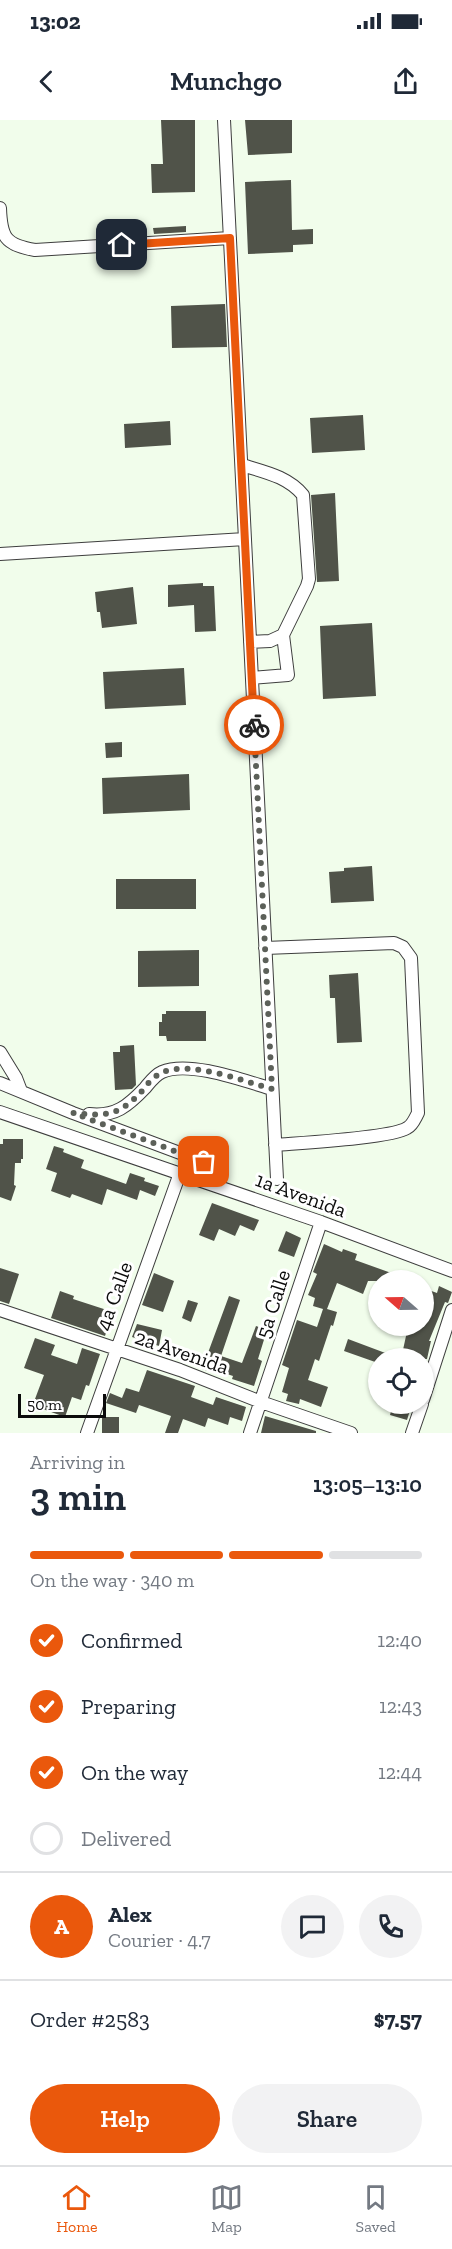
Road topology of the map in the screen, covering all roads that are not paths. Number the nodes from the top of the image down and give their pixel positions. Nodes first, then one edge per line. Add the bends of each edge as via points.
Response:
1 (224, 120) edge
2 (0, 208) edge
3 (230, 238) junction
4 (242, 465) junction
5 (245, 539) junction
6 (0, 554) edge
7 (283, 635) junction
8 (250, 642) junction
9 (252, 678) junction
10 (265, 948) junction
11 (0, 1052) edge
12 (0, 1083) edge
13 (272, 1089) junction
14 (21, 1091) junction
15 (0, 1112) edge
16 (73, 1113) junction
17 (275, 1145) junction
18 (204, 1162) dead end
19 (180, 1173) junction
20 (277, 1179) dead end
21 (321, 1222) junction
22 (452, 1271) edge
23 (0, 1310) edge
24 (452, 1310) edge
25 (116, 1349) junction
26 (434, 1365) edge
27 (261, 1402) junction
28 (418, 1414) edge
29 (87, 1433) edge
30 (250, 1433) edge
31 (351, 1433) edge
32 (412, 1433) edge

1 - 3 street
2 - 3 street via 2,234 18,248
3 - 4 street
4 - 5 street
4 - 7 street via 285,479 303,495 309,579
5 - 6 street
5 - 8 street
7 - 8 street via 270,641
7 - 9 street via 288,675
8 - 9 street
9 - 10 street
10 - 13 street
10 - 17 street via 394,943 411,958 417,1113 414,1121 407,1129 388,1134
11 - 14 street
12 - 14 street
13 - 16 street via 196,1070 176,1069 162,1072 120,1110 103,1116
13 - 17 street
14 - 16 street
15 - 19 street, 1a Avenida
16 - 18 street
17 - 20 street
19 - 21 street, 1a Avenida
19 - 25 street, 4a Calle
21 - 22 street, 1a Avenida
21 - 27 street, 5a Calle
23 - 25 street, 2a Avenida
24 - 26 street
25 - 27 street, 2a Avenida
25 - 29 street, 4a Calle
27 - 30 street, 5a Calle
27 - 31 street, 2a Avenida
28 - 32 street

